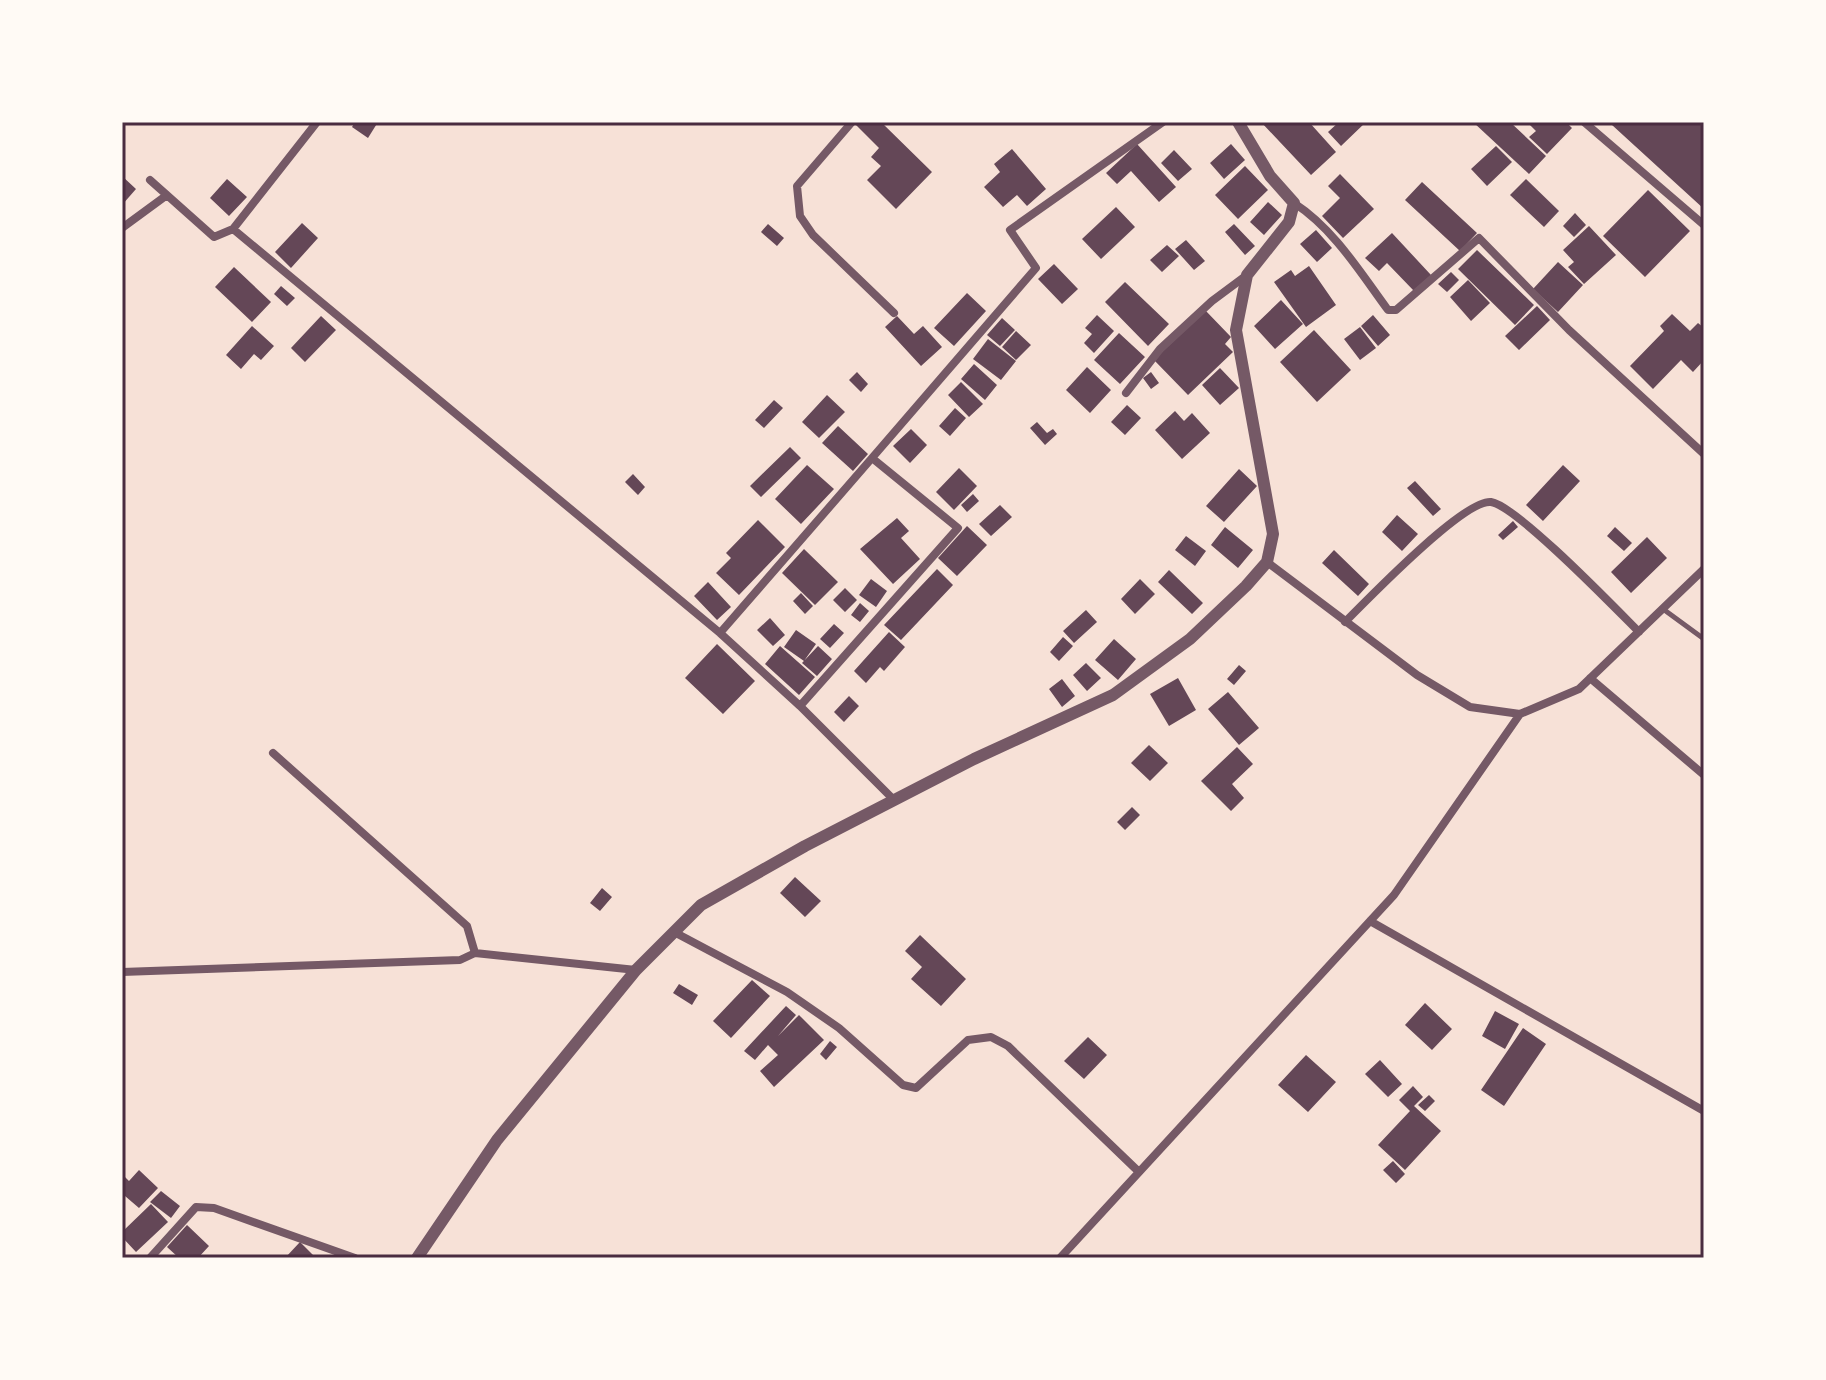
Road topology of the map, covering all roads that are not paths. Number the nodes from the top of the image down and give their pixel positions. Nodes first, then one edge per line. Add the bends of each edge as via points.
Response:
1 (317, 122) edge
2 (852, 122) edge
3 (1163, 122) edge
4 (1238, 122) edge
5 (1584, 122) edge
6 (150, 180) dead end
7 (167, 195) junction
8 (1294, 203) junction
9 (1704, 225) edge
10 (122, 228) edge
11 (233, 229) junction
12 (1247, 275) junction
13 (894, 313) dead end
14 (1126, 393) dead end
15 (1704, 454) edge
16 (872, 458) junction
17 (1267, 562) junction
18 (1704, 569) edge
19 (1662, 609) junction
20 (1345, 622) junction
21 (1639, 632) junction
22 (720, 633) junction
23 (1704, 639) edge
24 (1590, 678) junction
25 (800, 706) junction
26 (1520, 714) junction
27 (273, 753) dead end
28 (1704, 775) edge
29 (894, 800) junction
30 (1370, 921) junction
31 (674, 932) junction
32 (475, 953) junction
33 (636, 970) junction
34 (122, 972) edge
35 (1704, 1111) edge
36 (1139, 1172) junction
37 (150, 1258) edge
38 (355, 1258) edge
39 (417, 1258) edge
40 (1060, 1258) edge

1 - 11 street
2 - 13 street via 797,186 800,216
3 - 16 street via 1010,230 1036,268
4 - 8 street via 1270,176
5 - 9 street
6 - 7 street
7 - 10 street
7 - 11 street via 214,237
8 - 12 street via 1289,222
8 - 15 street via 1328,230 1388,310 1396,310 1479,238 1569,330
11 - 22 street
12 - 14 street via 1160,349
12 - 17 street via 1236,330 1273,534
16 - 22 street
16 - 25 street via 958,528
17 - 20 street
17 - 29 street via 1190,639 1113,695
18 - 19 street
19 - 21 street
19 - 23 lane
20 - 21 street via 1452,521 1475,505 1491,502 1573,566
20 - 26 street via 1470,707
21 - 24 street
22 - 25 street
24 - 26 street via 1579,689
24 - 28 street
25 - 29 street
26 - 30 street via 1394,895
27 - 32 street via 467,926
29 - 31 street via 701,905
30 - 35 street
30 - 36 street
31 - 33 street
31 - 36 street via 787,992 839,1028 903,1085 916,1088 968,1040 991,1037 1008,1046
32 - 33 street
32 - 34 street via 460,960
33 - 39 street via 497,1140
36 - 40 street
37 - 38 street via 196,1207 214,1208

